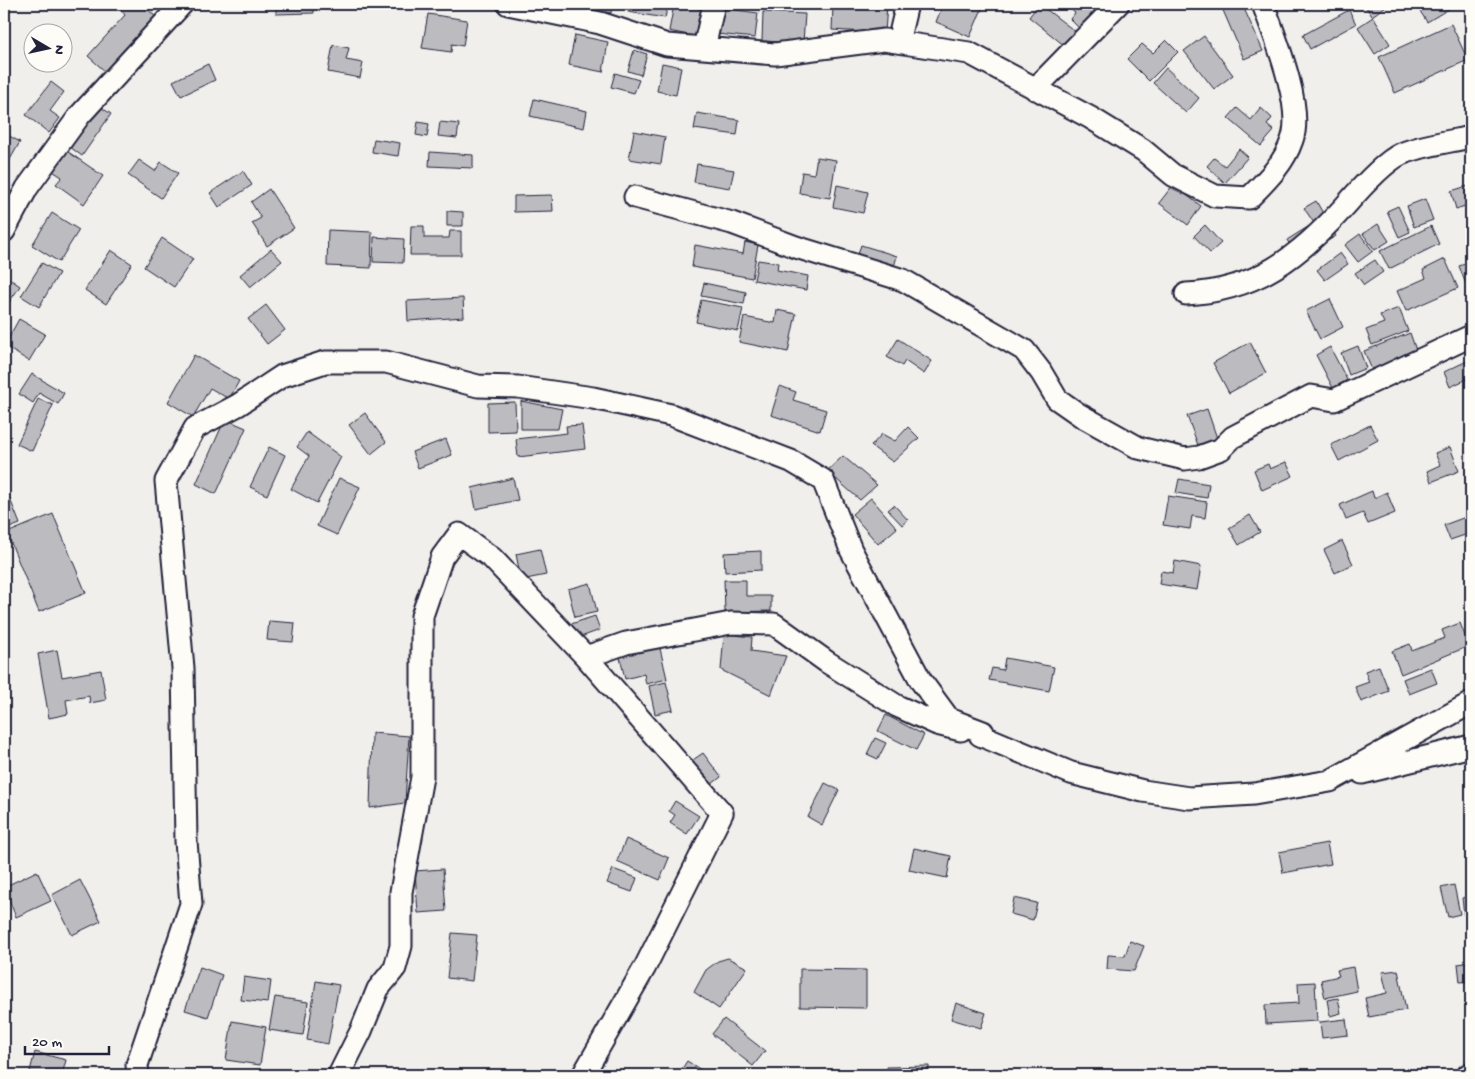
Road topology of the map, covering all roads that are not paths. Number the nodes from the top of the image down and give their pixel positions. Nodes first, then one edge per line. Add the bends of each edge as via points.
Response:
1 (182, 4) edge
2 (508, 4) edge
3 (714, 4) edge
4 (907, 4) edge
5 (1118, 4) edge
6 (1264, 4) edge
7 (898, 42) junction
8 (704, 48) junction
9 (1035, 89) junction
10 (1471, 137) edge
11 (635, 197) dead end
12 (4, 231) edge
13 (1186, 294) dead end
14 (1471, 336) edge
15 (586, 657) junction
16 (1471, 703) edge
17 (980, 735) junction
18 (1471, 746) edge
19 (1330, 781) junction
20 (1471, 1073) edge
21 (138, 1075) edge
22 (339, 1075) edge
23 (583, 1075) edge
24 (1468, 1075) edge

1 - 12 street via 80,114 27,188
2 - 8 street via 600,23 667,45
3 - 8 street
4 - 7 street
5 - 9 street
6 - 9 street via 1295,106 1293,140 1274,172 1248,198 1215,196 1173,175 1143,150
7 - 8 street via 884,40 775,54
7 - 9 street via 969,54
10 - 13 street via 1400,154 1361,187 1315,239 1270,271 1240,284
11 - 14 street via 732,222 796,247 903,280 1024,350 1057,398 1080,415 1139,448 1185,459 1221,449 1232,437 1311,396 1334,400
15 - 17 street via 626,643 732,623 774,624 897,706 937,724
15 - 22 street via 492,558 459,534 442,557 422,616 422,777 401,892 401,946 396,968 378,989
15 - 23 street via 722,813 645,968
16 - 19 street
17 - 19 street via 1071,774 1143,792 1189,798 1254,794
17 - 21 street via 983,732 948,719 922,681 851,550 823,480 791,461 671,415 593,398 478,386 386,362 325,362 282,376 195,428 166,481 183,668 190,904 137,1066
18 - 19 street
20 - 24 street

